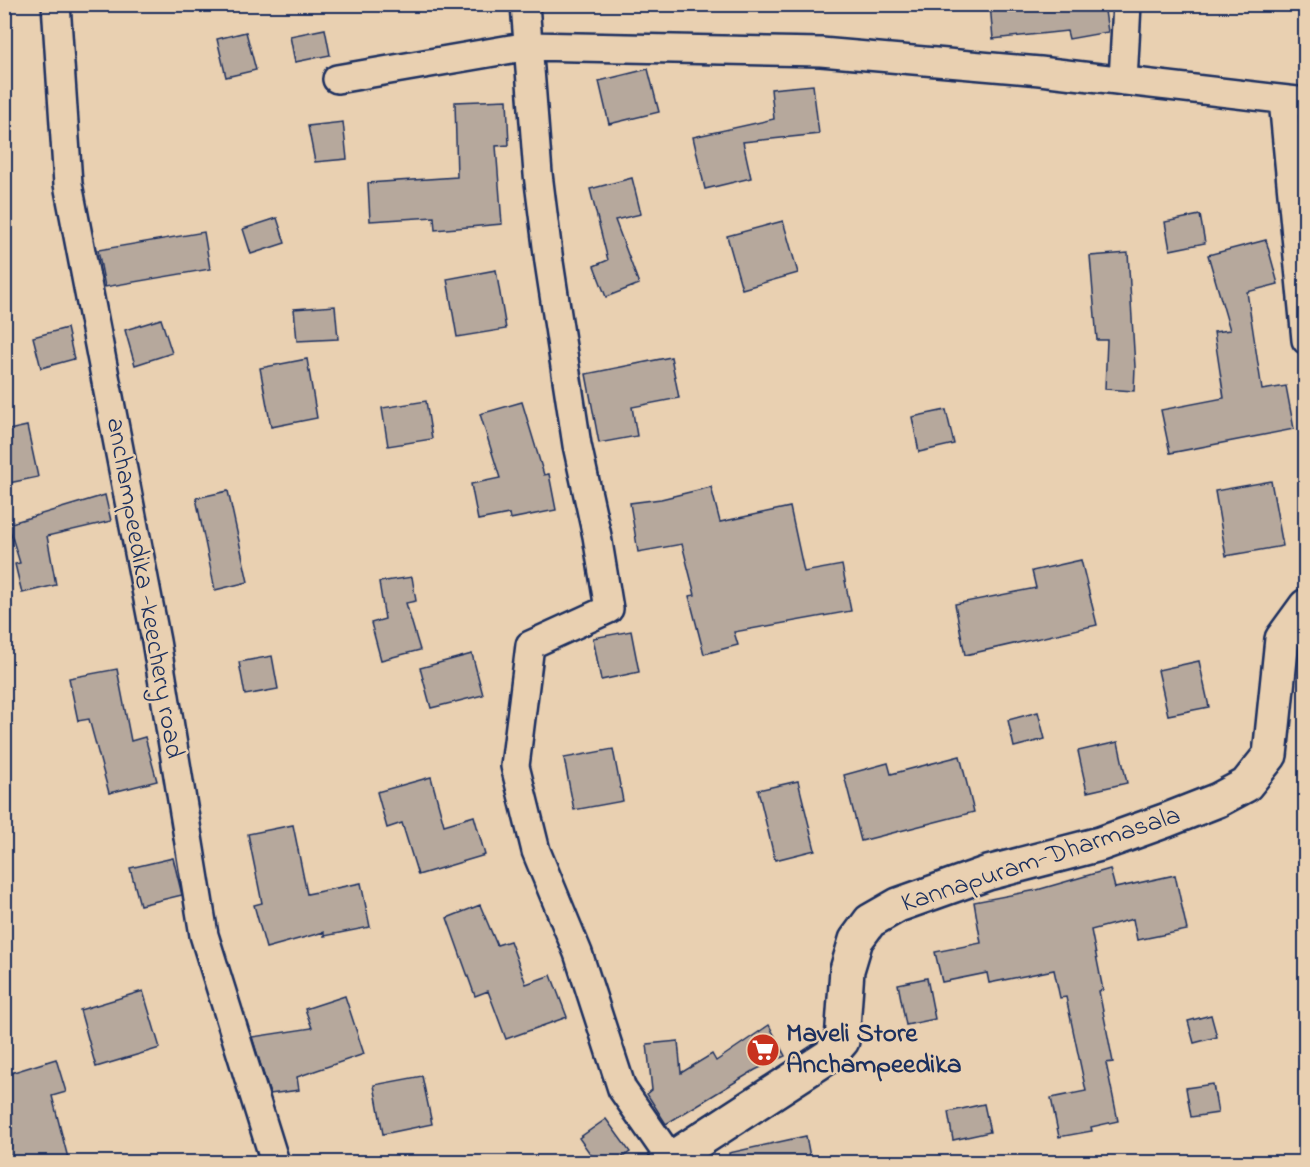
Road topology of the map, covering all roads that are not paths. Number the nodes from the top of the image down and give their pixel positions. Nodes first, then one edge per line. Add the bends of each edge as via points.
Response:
1 (56, 4) edge
2 (525, 4) edge
3 (1126, 4) edge
4 (529, 46) junction
5 (337, 79) dead end
6 (1123, 81) junction
7 (1294, 101) edge
8 (1305, 340) edge
9 (1305, 606) edge
10 (668, 1160) edge
11 (274, 1162) edge

1 - 11 street, anchampeedika -keechery road via 68,184 156,641 204,935
2 - 4 street
3 - 6 street
4 - 5 street
4 - 6 street via 820,52
4 - 10 street via 549,262 577,445 609,609 530,645 515,766 536,851 578,953 622,1089
6 - 7 street
7 - 8 street
9 - 10 main road, Kannapuram-Dharmasala via 1282,639 1270,755 1246,785 1167,820 1100,844 988,873 898,905 870,921 856,940 847,970 842,1041 829,1056 790,1083

